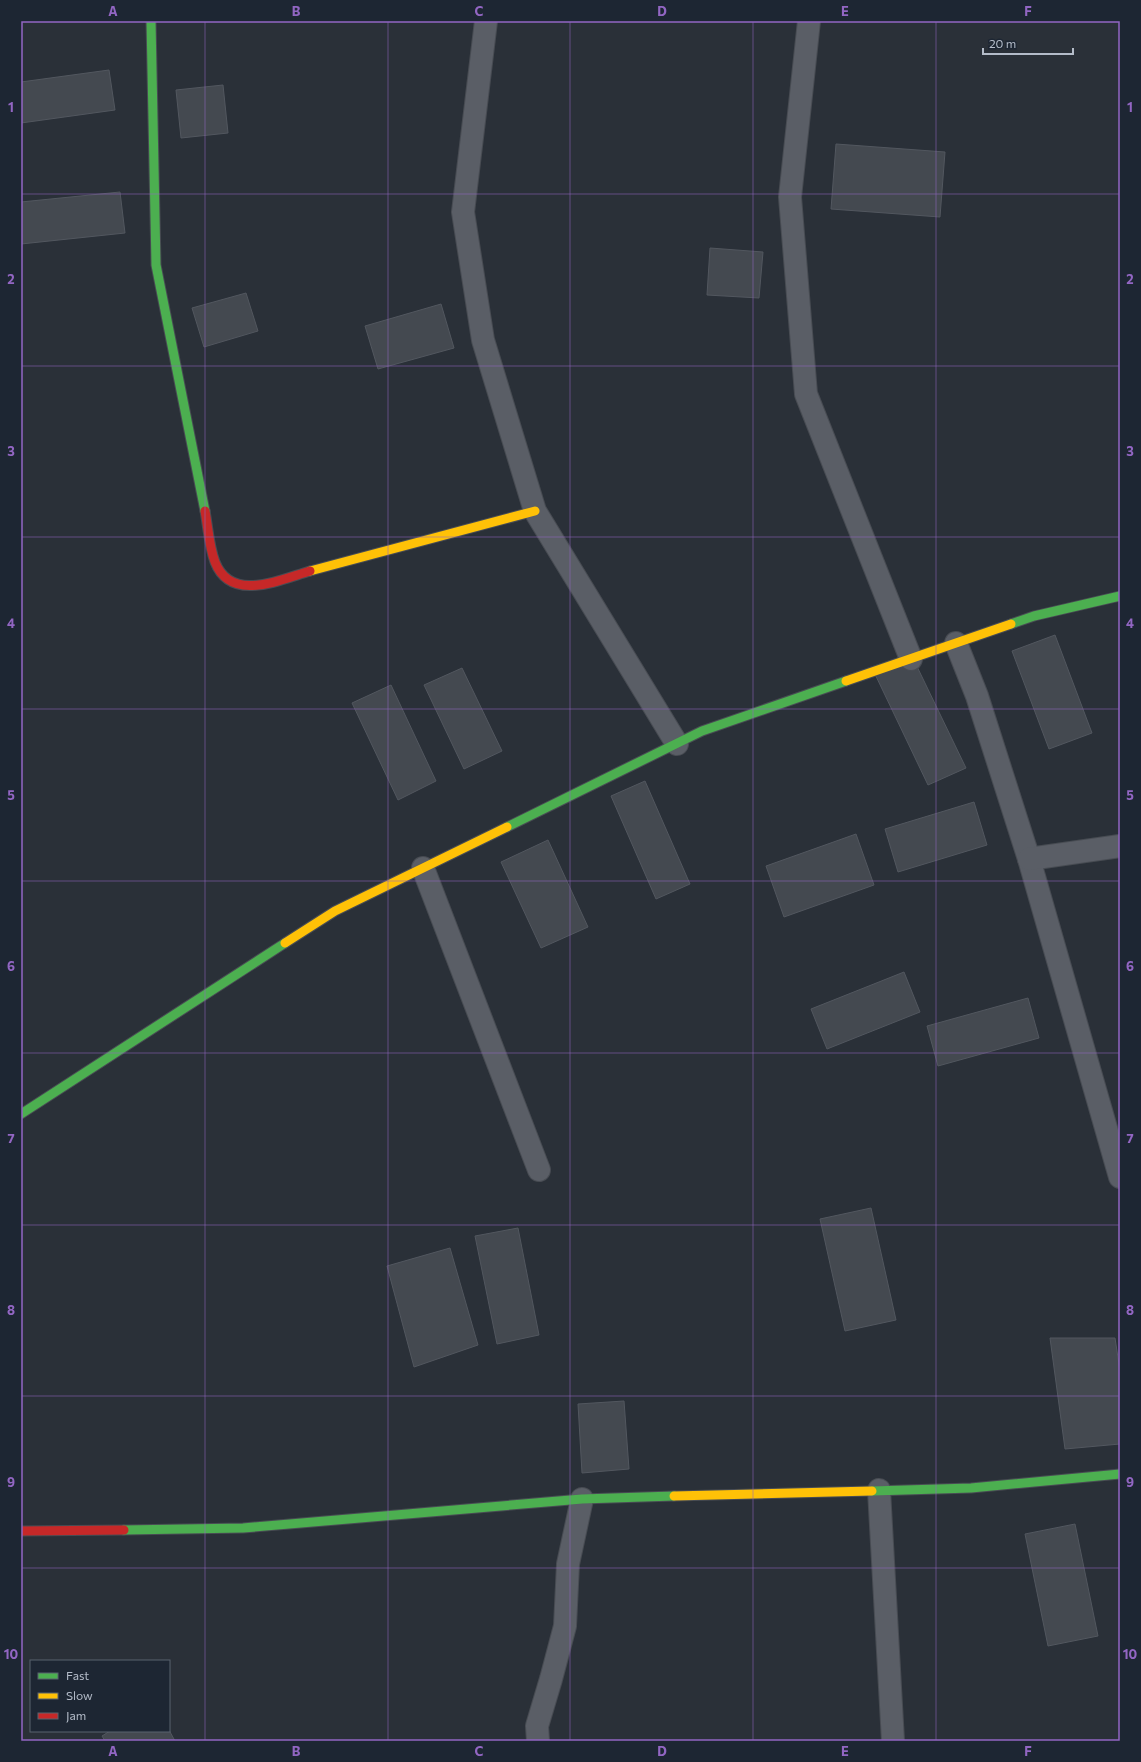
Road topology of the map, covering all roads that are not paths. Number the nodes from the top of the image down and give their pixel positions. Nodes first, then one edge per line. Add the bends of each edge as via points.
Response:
1 (151, 21) edge
2 (486, 21) edge
3 (809, 21) edge
4 (535, 512) junction
5 (1120, 596) edge
6 (956, 643) junction
7 (912, 659) junction
8 (677, 744) junction
9 (1120, 846) edge
10 (1029, 859) junction
11 (423, 868) junction
12 (21, 1114) edge
13 (539, 1170) dead end
14 (1120, 1177) edge
15 (1120, 1474) edge
16 (879, 1490) junction
17 (582, 1499) junction
18 (21, 1531) edge
19 (538, 1741) edge
20 (893, 1741) edge

1 - 4 street via 156,265 215,561 222,577 236,586 255,586
2 - 4 street via 464,212 483,340
3 - 7 street via 790,197 806,394
4 - 8 street
5 - 6 street via 1034,616
6 - 7 street
6 - 10 street via 977,696
7 - 8 street via 702,732
8 - 11 street
9 - 10 street
10 - 14 street
11 - 12 street via 335,911
11 - 13 street
15 - 16 street via 971,1488
16 - 17 street
16 - 20 street
17 - 18 street via 243,1528
17 - 19 street via 568,1564 565,1626 537,1726

